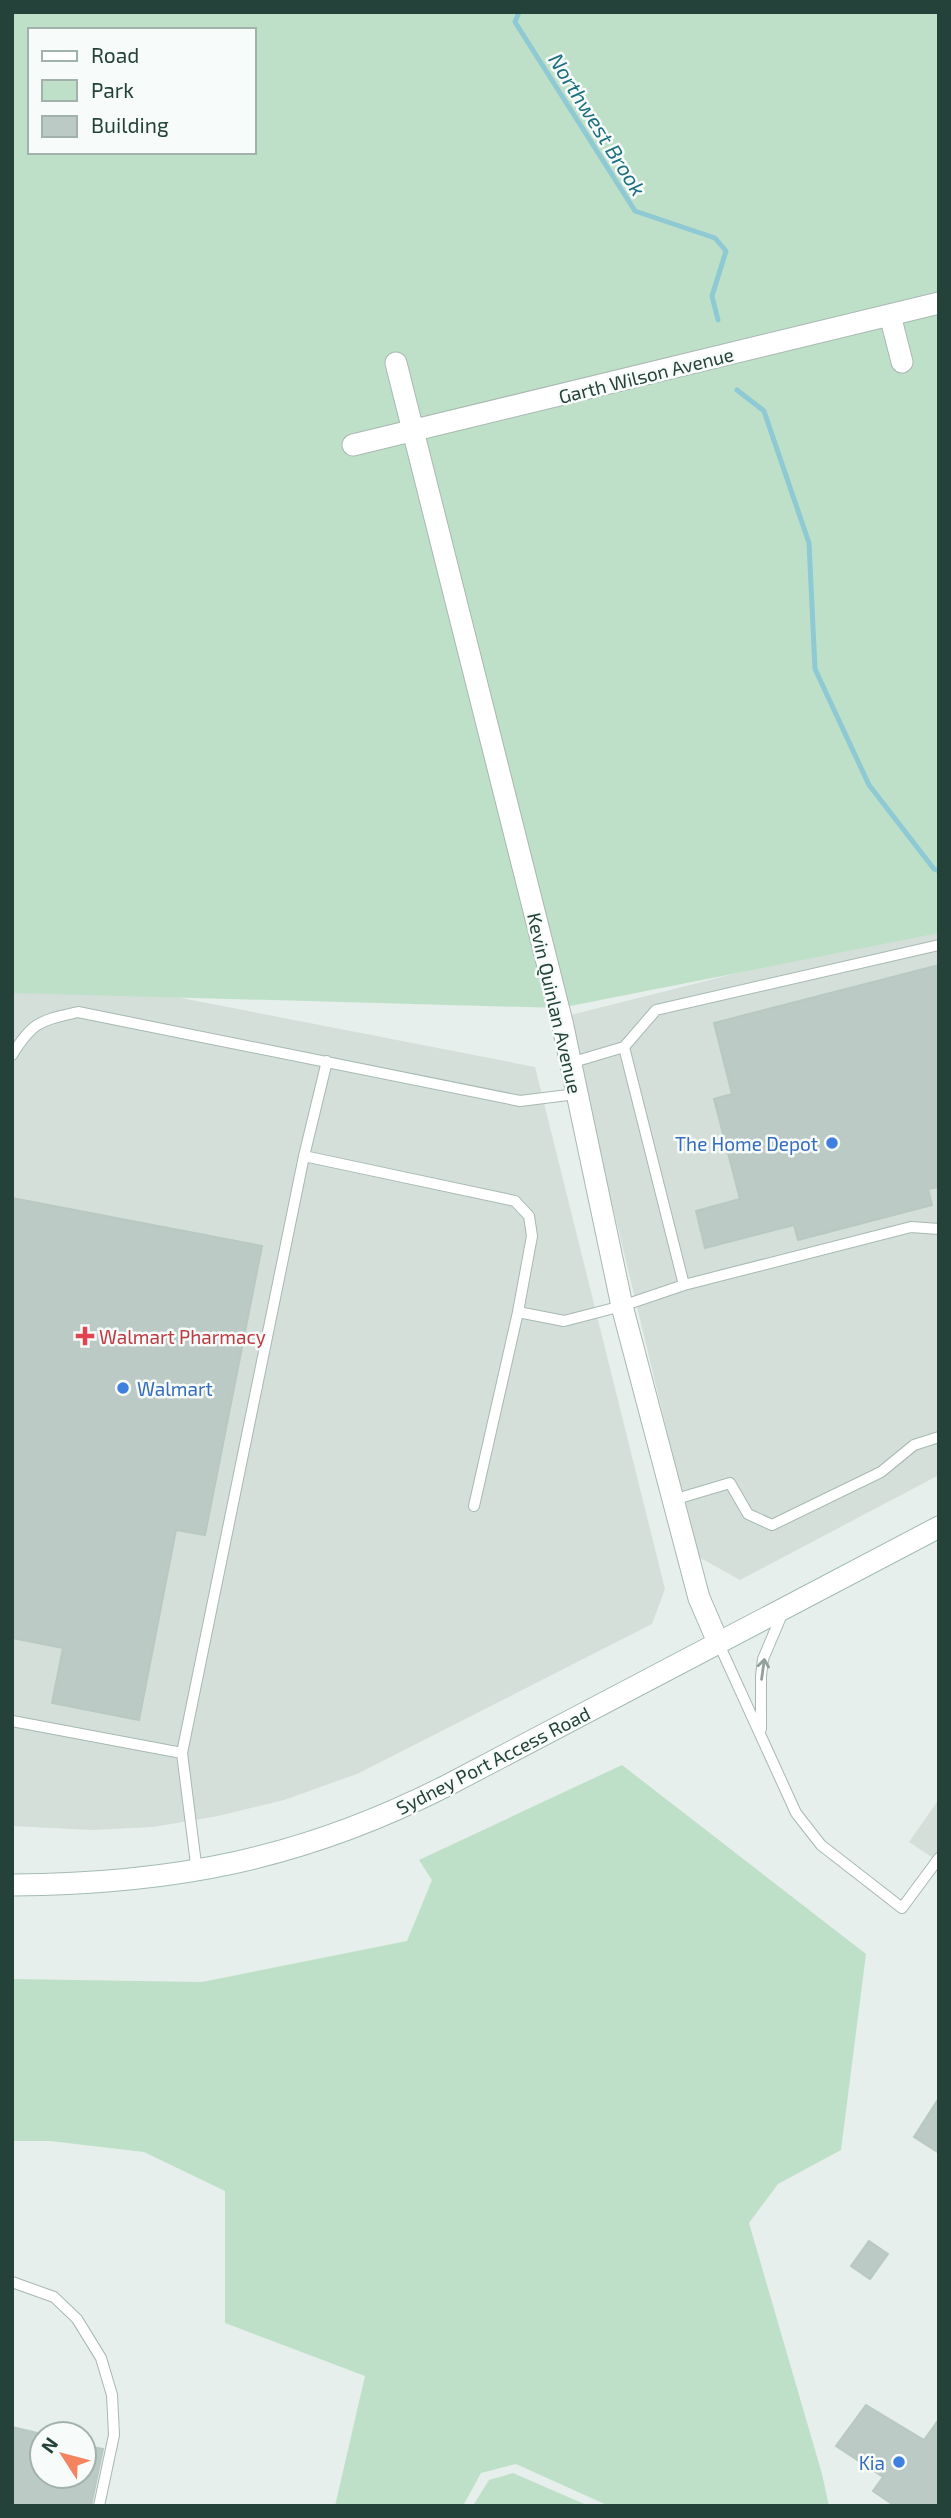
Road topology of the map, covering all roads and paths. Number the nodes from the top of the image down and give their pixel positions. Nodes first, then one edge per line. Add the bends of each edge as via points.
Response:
1 (939, 303) edge
2 (890, 315) junction
3 (902, 362) dead end
4 (396, 363) dead end
5 (413, 431) junction
6 (353, 445) dead end
7 (939, 944) edge
8 (624, 1047) junction
9 (12, 1055) edge
10 (327, 1061) junction
11 (570, 1063) junction
12 (576, 1094) junction
13 (304, 1156) junction
14 (939, 1229) edge
15 (684, 1285) junction
16 (622, 1306) junction
17 (518, 1312) junction
18 (939, 1437) edge
19 (673, 1500) junction
20 (474, 1506) dead end
21 (939, 1527) edge
22 (785, 1608) junction
23 (718, 1642) junction
24 (12, 1721) edge
25 (761, 1735) junction
26 (182, 1753) junction
27 (939, 1858) edge
28 (197, 1872) junction
29 (12, 1885) edge
30 (12, 2282) edge
31 (99, 2506) edge

1 - 2 street, Garth Wilson Avenue
2 - 3 street
2 - 5 street, Garth Wilson Avenue
4 - 5 street, Kevin Quinlan Avenue
5 - 6 street, Garth Wilson Avenue
5 - 11 street, Kevin Quinlan Avenue
7 - 8 lane via 656,1010
8 - 11 lane
8 - 15 lane
9 - 10 lane via 27,1031 48,1019 78,1012
10 - 12 lane via 520,1101
10 - 13 lane
11 - 12 street, Kevin Quinlan Avenue
12 - 16 street, Kevin Quinlan Avenue
13 - 17 lane via 515,1201 529,1216 532,1236
13 - 26 lane
14 - 15 lane via 911,1227
15 - 16 lane
16 - 17 lane via 564,1321
16 - 19 street, Kevin Quinlan Avenue
17 - 20 lane
18 - 19 lane via 914,1445 881,1472 772,1525 748,1514 730,1483
19 - 23 street, Kevin Quinlan Avenue via 699,1598
21 - 22 street, Sydney Port Access Road
22 - 23 street, Sydney Port Access Road
25 -> 22 lane via 764,1659
23 - 25 lane
23 - 28 street, Sydney Port Access Road via 399,1810 329,1838
24 - 26 lane
25 - 27 lane via 796,1813 821,1845 902,1908
26 - 28 lane
28 - 29 street, Sydney Port Access Road via 102,1883
30 - 31 lane via 54,2297 77,2319 101,2358 112,2395 114,2435

